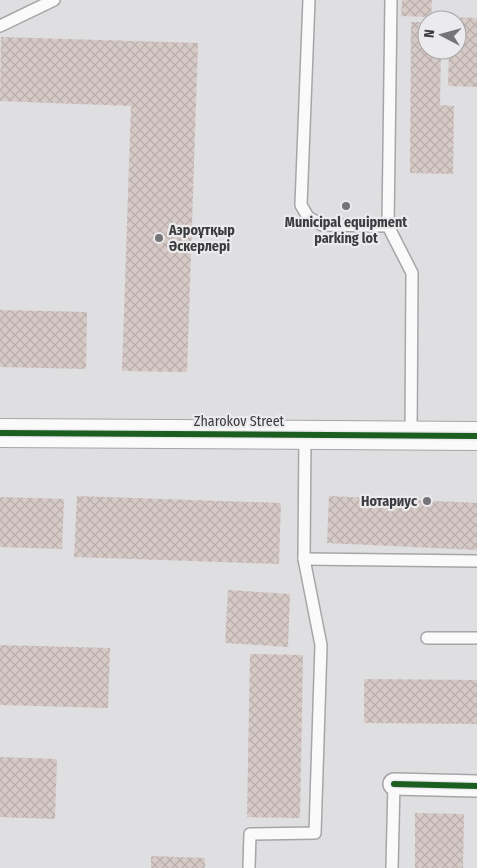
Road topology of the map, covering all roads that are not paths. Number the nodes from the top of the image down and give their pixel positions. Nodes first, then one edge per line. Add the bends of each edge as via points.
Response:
1 (54, 0) edge
2 (309, 0) edge
3 (391, 0) edge
4 (0, 26) edge
5 (388, 226) junction
6 (0, 433) edge
7 (305, 434) junction
8 (411, 435) junction
9 (477, 436) edge
10 (304, 558) junction
11 (477, 562) edge
12 (427, 638) dead end
13 (477, 638) edge
14 (394, 784) joint
15 (477, 786) edge
16 (249, 868) edge
17 (392, 868) edge

1 - 4 lane
2 - 5 lane via 301,206 308,217 322,225
3 - 5 lane
5 - 8 lane via 412,273
6 - 7 main road, Zharokov Street
7 - 8 main road, Zharokov Street
7 - 10 lane
8 - 9 main road, Zharokov Street
10 - 11 lane
10 - 16 lane via 320,645 315,833 250,834
12 - 13 lane
14 - 15 street
14 - 17 lane

